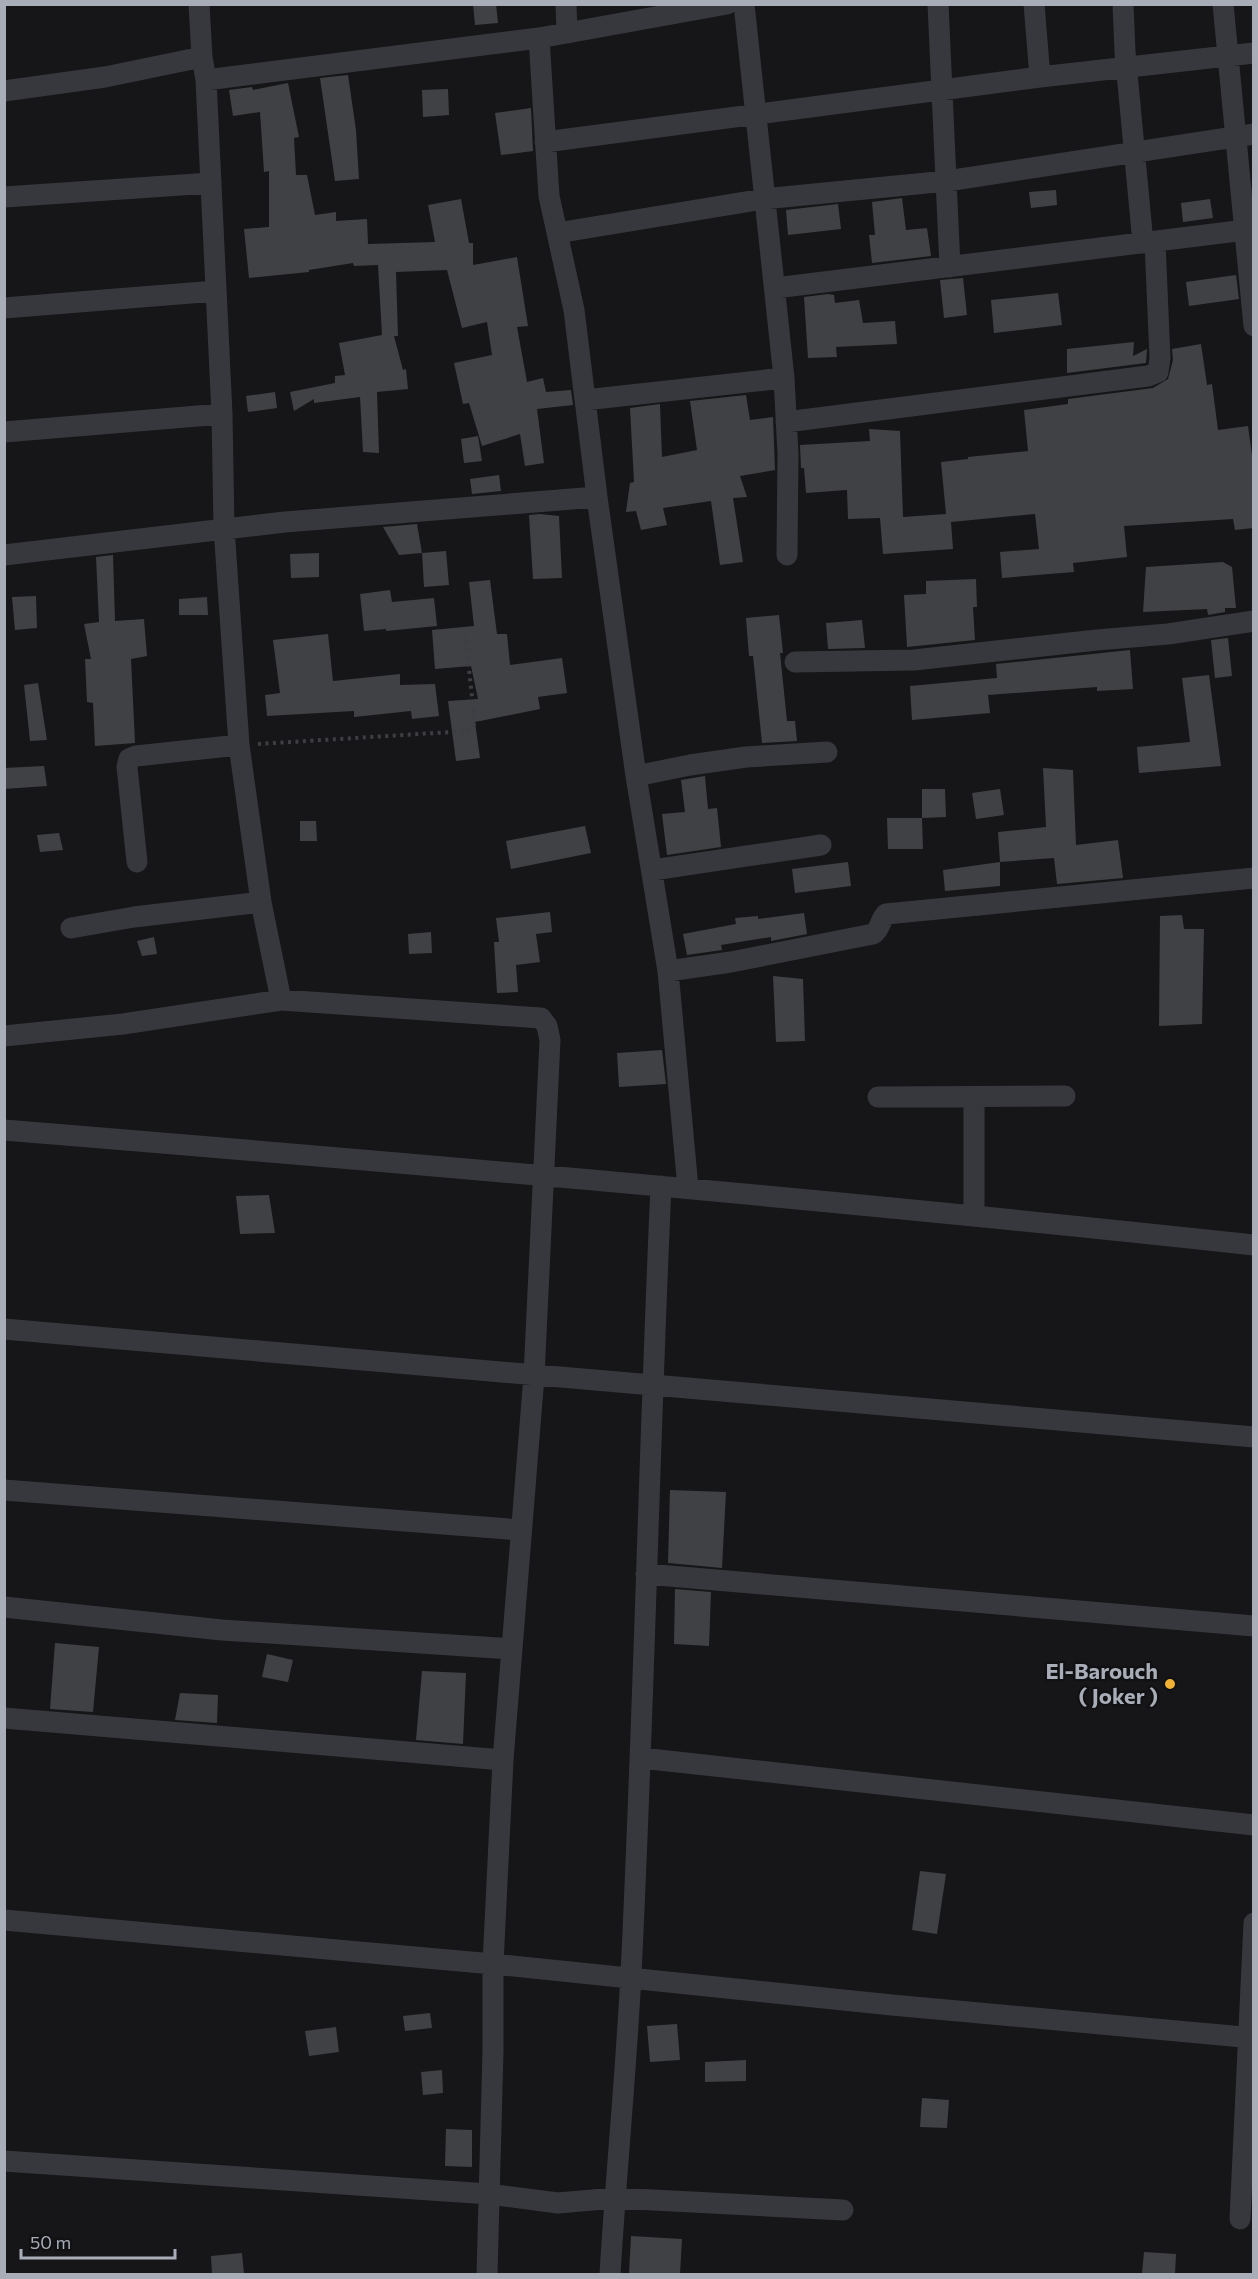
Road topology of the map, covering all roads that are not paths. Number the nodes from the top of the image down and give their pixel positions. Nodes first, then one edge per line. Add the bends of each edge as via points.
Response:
1 (199, 4) edge
2 (566, 4) edge
3 (744, 4) edge
4 (938, 4) edge
5 (1034, 4) edge
6 (1123, 4) edge
7 (1223, 4) edge
8 (721, 5) edge
9 (567, 33) junction
10 (539, 38) junction
11 (1254, 53) edge
12 (1227, 56) junction
13 (202, 57) junction
14 (1127, 66) junction
15 (1040, 77) junction
16 (206, 80) junction
17 (942, 89) junction
18 (4, 91) edge
19 (756, 116) junction
20 (1244, 135) edge
21 (545, 142) junction
22 (1134, 151) junction
23 (946, 181) junction
24 (210, 183) junction
25 (4, 197) edge
26 (764, 199) junction
27 (1250, 230) edge
28 (557, 233) junction
29 (1149, 242) junction
30 (950, 267) junction
31 (775, 288) junction
32 (216, 291) junction
33 (4, 308) edge
34 (1254, 326) edge
35 (784, 378) junction
36 (585, 400) junction
37 (222, 414) junction
38 (786, 422) junction
39 (4, 432) edge
40 (597, 497) junction
41 (224, 528) junction
42 (4, 555) edge
43 (787, 555) dead end
44 (1254, 621) edge
45 (795, 662) dead end
46 (239, 745) junction
47 (826, 752) dead end
48 (636, 776) junction
49 (821, 845) dead end
50 (137, 862) dead end
51 (653, 870) junction
52 (1254, 878) edge
53 (261, 902) junction
54 (71, 928) dead end
55 (668, 970) junction
56 (281, 1000) junction
57 (4, 1036) edge
58 (1065, 1096) dead end
59 (878, 1097) dead end
60 (974, 1097) junction
61 (4, 1130) edge
62 (544, 1175) junction
63 (661, 1186) junction
64 (688, 1188) junction
65 (974, 1215) junction
66 (1254, 1245) edge
67 (4, 1329) edge
68 (534, 1376) junction
69 (652, 1385) junction
70 (1254, 1437) edge
71 (4, 1490) edge
72 (521, 1530) junction
73 (646, 1574) junction
74 (4, 1607) edge
75 (1254, 1626) edge
76 (512, 1649) junction
77 (4, 1718) edge
78 (641, 1758) junction
79 (503, 1760) junction
80 (1254, 1825) edge
81 (4, 1920) edge
82 (1254, 1923) edge
83 (493, 1964) junction
84 (631, 1978) junction
85 (1251, 2038) edge
86 (4, 2161) edge
87 (489, 2194) junction
88 (615, 2198) junction
89 (843, 2210) dead end
90 (1240, 2219) dead end
91 (487, 2274) edge
92 (609, 2274) edge

1 - 13 street
2 - 9 street
3 - 19 street
4 - 17 street
5 - 15 street
6 - 14 street
7 - 12 street
8 - 9 street
9 - 10 street
10 - 16 street
10 - 21 street
11 - 12 street
12 - 14 street
12 - 20 street
13 - 16 street
13 - 18 street via 105,77
14 - 15 street
14 - 22 street
15 - 17 street
16 - 24 street
17 - 19 street
17 - 23 street
19 - 21 street
19 - 26 street
20 - 22 street
20 - 27 street
21 - 28 street via 549,196
22 - 23 street
22 - 29 street
23 - 26 street
23 - 30 street
24 - 25 street
24 - 32 street
26 - 28 street
26 - 31 street
27 - 29 street
27 - 34 street
28 - 36 street via 574,310
29 - 30 street
29 - 38 street via 1158,372
30 - 31 street
31 - 35 street
32 - 33 street
32 - 37 street
35 - 36 street
35 - 38 street
36 - 40 street
37 - 39 street
37 - 41 street
38 - 43 street
40 - 41 street
40 - 48 street
41 - 42 street
41 - 46 street
44 - 45 street via 1168,634 914,660
46 - 50 street via 129,759
46 - 53 street
47 - 48 street via 746,757
48 - 51 street
49 - 51 street
51 - 55 street
52 - 55 street via 886,914 873,934 731,962
53 - 54 street
53 - 56 street
55 - 64 street
56 - 57 street via 123,1024
56 - 62 street via 541,1018 550,1040
58 - 60 street
59 - 60 street
60 - 65 street
61 - 62 street
62 - 63 street
62 - 68 street
63 - 64 street
63 - 69 street
64 - 65 street
65 - 66 street
67 - 68 street
68 - 69 street
68 - 72 street
69 - 70 street
69 - 73 street
71 - 72 street
72 - 76 street
73 - 75 street
73 - 78 street
74 - 76 street via 222,1630
76 - 79 street
77 - 79 street
78 - 80 street
78 - 84 street
79 - 83 street
81 - 83 street
82 - 85 street
83 - 84 street
83 - 87 street
84 - 85 street
84 - 88 street
85 - 90 street
86 - 87 street
87 - 88 street via 558,2203
87 - 91 street
88 - 89 street
88 - 92 street

